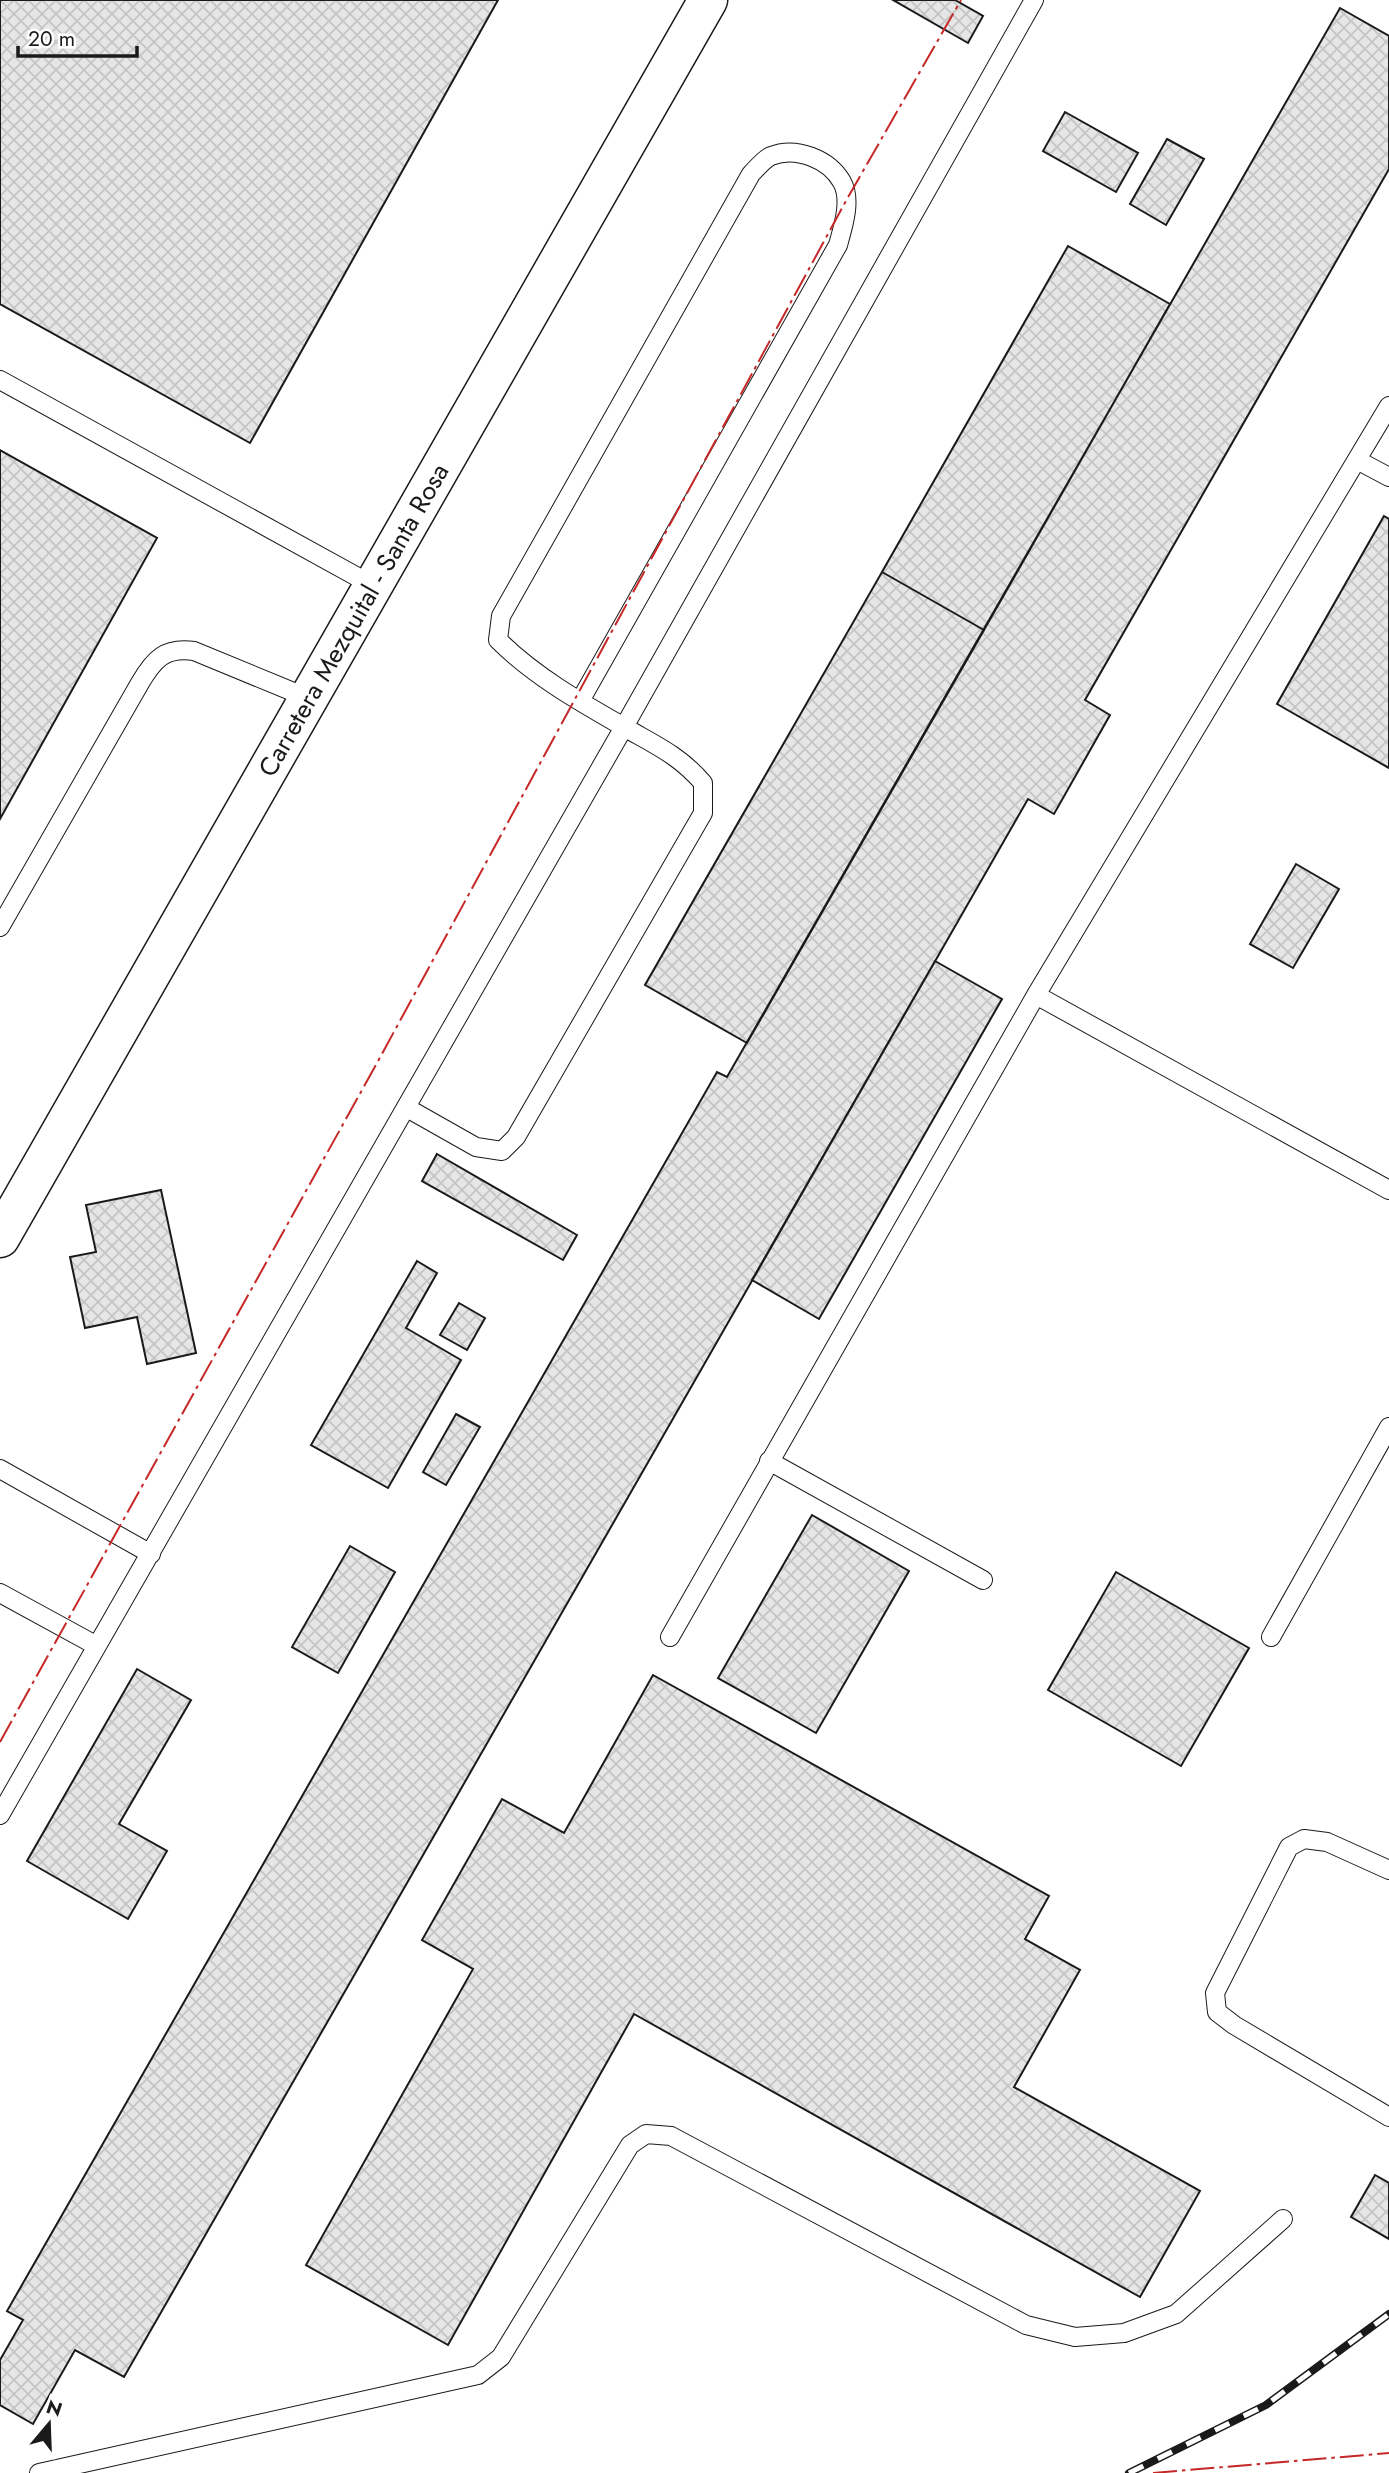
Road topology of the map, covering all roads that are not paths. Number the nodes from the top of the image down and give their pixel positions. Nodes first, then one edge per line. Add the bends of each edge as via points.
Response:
1 (708, 0) edge
2 (1034, 0) edge
3 (0, 380) edge
4 (1389, 407) edge
5 (1357, 460) junction
6 (1389, 477) edge
7 (372, 585) junction
8 (308, 698) junction
9 (580, 701) junction
10 (624, 727) junction
11 (0, 927) edge
12 (1035, 995) junction
13 (407, 1108) junction
14 (1389, 1190) edge
15 (0, 1238) edge
16 (1389, 1427) edge
17 (769, 1461) junction
18 (0, 1469) edge
19 (151, 1554) junction
20 (983, 1580) dead end
21 (0, 1593) edge
22 (670, 1637) dead end
23 (1271, 1637) dead end
24 (97, 1647) junction
25 (0, 1815) edge
26 (1389, 1870) edge
27 (1389, 2117) edge
28 (1283, 2219) dead end
29 (39, 2473) edge

1 - 7 main road, Carretera Mezquital - Santa Rosa
2 - 10 lane
3 - 7 lane
4 - 5 lane
5 - 6 lane
5 - 12 lane
7 - 8 main road, Carretera Mezquital - Santa Rosa
8 - 11 lane via 194,651 177,648 163,653 140,683
8 - 15 main road, Carretera Mezquital - Santa Rosa
9 - 9 lane via 838,246 846,216 843,183 828,166 796,151 770,156 751,174 501,615 498,640 517,660
9 - 10 lane
10 - 13 lane
10 - 13 lane via 685,762 703,783 703,813 516,1137 502,1151 476,1147
12 - 14 lane
12 - 17 lane
13 - 19 lane
16 - 23 lane
17 - 20 lane
17 - 22 lane
18 - 19 lane
19 - 24 lane
21 - 24 lane
24 - 25 lane
26 - 27 lane via 1327,1842 1304,1839 1289,1847 1215,1993 1217,2012 1234,2025
28 - 29 lane via 1176,2314 1124,2333 1075,2337 1026,2325 671,2136 646,2134 630,2145 501,2357 478,2375

